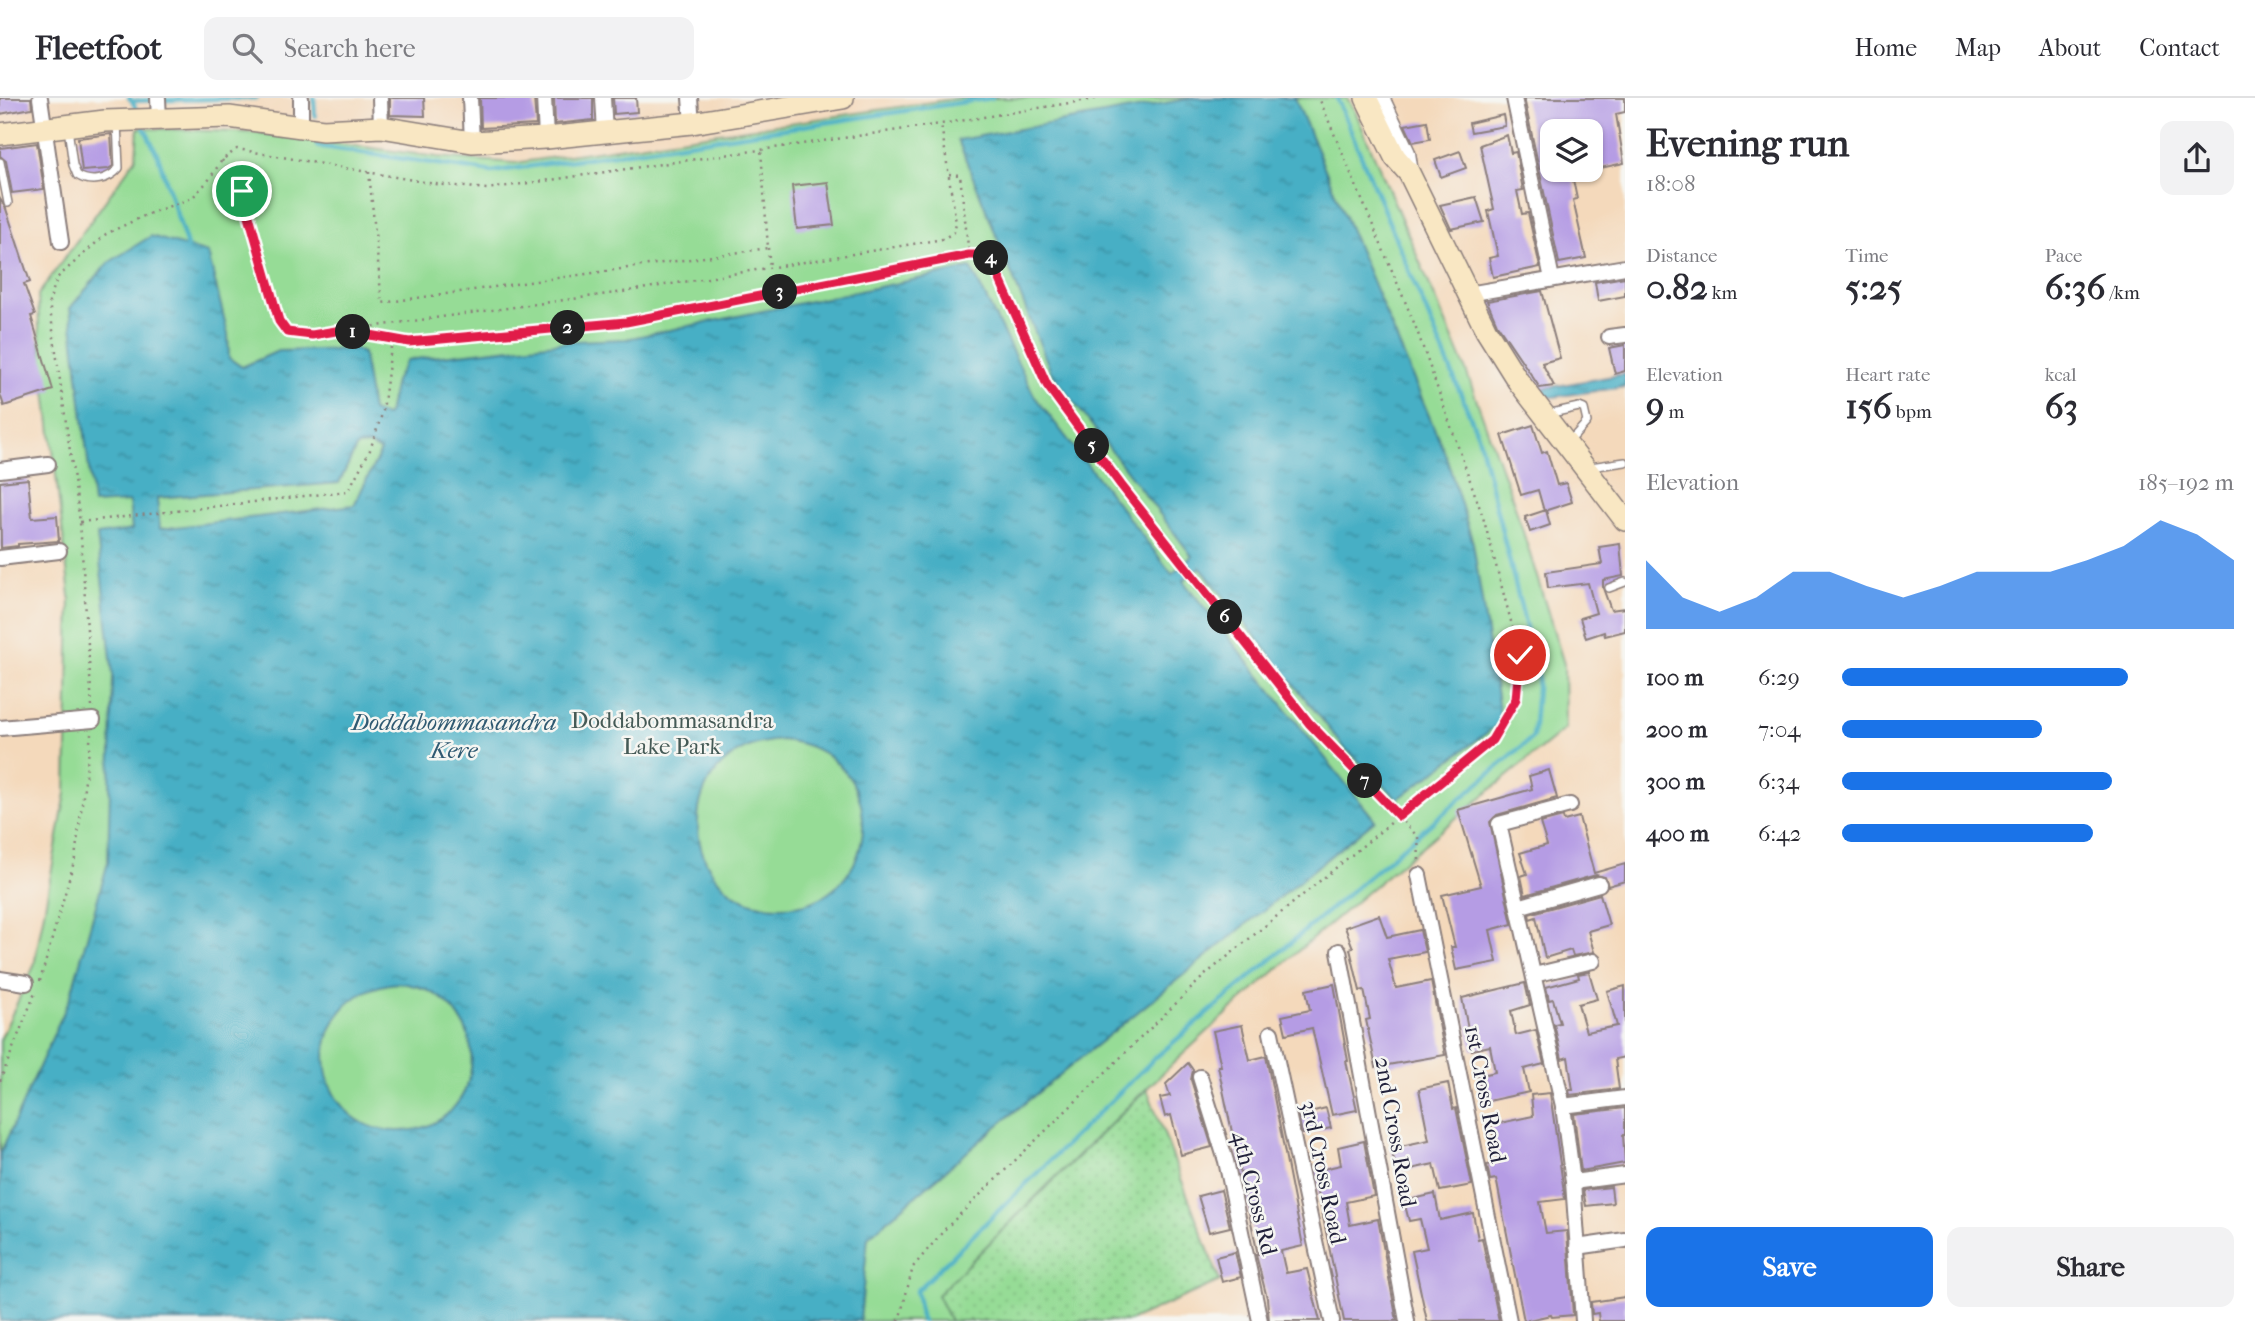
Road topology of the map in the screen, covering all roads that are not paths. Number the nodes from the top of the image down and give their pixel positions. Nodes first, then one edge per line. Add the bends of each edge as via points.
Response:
1 (40, 98) edge
2 (158, 98) edge
3 (380, 98) edge
4 (470, 98) edge
5 (544, 98) edge
6 (603, 98) edge
7 (690, 98) edge
8 (843, 98) edge
9 (1366, 98) edge
10 (1380, 98) edge
11 (1514, 98) edge
12 (301, 101) edge
13 (159, 120) junction
14 (117, 121) junction
15 (692, 123) junction
16 (68, 126) junction
17 (301, 127) junction
18 (381, 127) junction
19 (45, 129) junction
20 (605, 133) junction
21 (0, 134) edge
22 (546, 138) junction
23 (472, 142) junction
24 (0, 162) edge
25 (1409, 173) junction
26 (8, 203) dead end
27 (61, 242) dead end
28 (1625, 267) edge
29 (1552, 279) junction
30 (1468, 294) junction
31 (1625, 335) edge
32 (1609, 337) dead end
33 (1543, 415) junction
34 (1567, 444) junction
35 (1625, 462) edge
36 (48, 464) dead end
37 (1586, 468) junction
38 (0, 471) edge
39 (1622, 510) edge
40 (59, 551) dead end
41 (0, 558) edge
42 (1625, 582) edge
43 (1609, 589) dead end
44 (93, 720) road end
45 (0, 728) edge
46 (1570, 805) dead end
47 (1419, 875) road end
48 (1599, 884) dead end
49 (1518, 907) junction
50 (1339, 951) dead end
51 (1593, 961) dead end
52 (1534, 975) junction
53 (0, 979) edge
54 (26, 983) dead end
55 (1271, 1033) dead end
56 (1200, 1077) dead end
57 (1625, 1098) edge
58 (1563, 1106) junction
59 (1625, 1175) edge
60 (1573, 1182) junction
61 (1625, 1240) edge
62 (1577, 1247) junction
63 (1260, 1321) edge
64 (1332, 1321) edge
65 (1408, 1321) edge
66 (1509, 1321) edge
67 (1583, 1321) edge

1 - 19 street
2 - 13 street
3 - 18 street
4 - 23 street
5 - 22 street
6 - 20 street
7 - 15 street
8 - 15 main road
9 - 25 main road via 1395,157
10 - 25 street via 1406,153
11 - 29 street
12 - 17 street
13 - 14 main road
13 - 17 main road via 229,117
14 - 16 main road
14 - 16 lane via 119,168 113,175 89,180 77,175 73,165
15 - 20 main road
16 - 19 main road
17 - 18 main road
18 - 23 main road
19 - 21 main road
19 - 27 street
20 - 22 main road
22 - 23 main road
24 - 26 lane
25 - 30 main road
28 - 29 street
29 - 30 street
30 - 33 main road via 1511,371
31 - 32 street
33 - 34 main road
33 - 34 lane via 1584,409 1587,422
34 - 37 main road
35 - 37 lane
36 - 38 street
37 - 39 main road
40 - 41 street
42 - 43 lane
44 - 45 street
46 - 49 street via 1499,824
47 - 66 street, 1st Cross Road
48 - 49 street
49 - 52 street
50 - 65 street, 2nd Cross Road
51 - 52 street
52 - 58 street
53 - 54 street
55 - 64 street, 3rd Cross Road
56 - 63 street, 4th Cross Rd via 1226,1161
57 - 58 street
58 - 60 street
59 - 60 street
60 - 62 street
61 - 62 street
62 - 67 street

